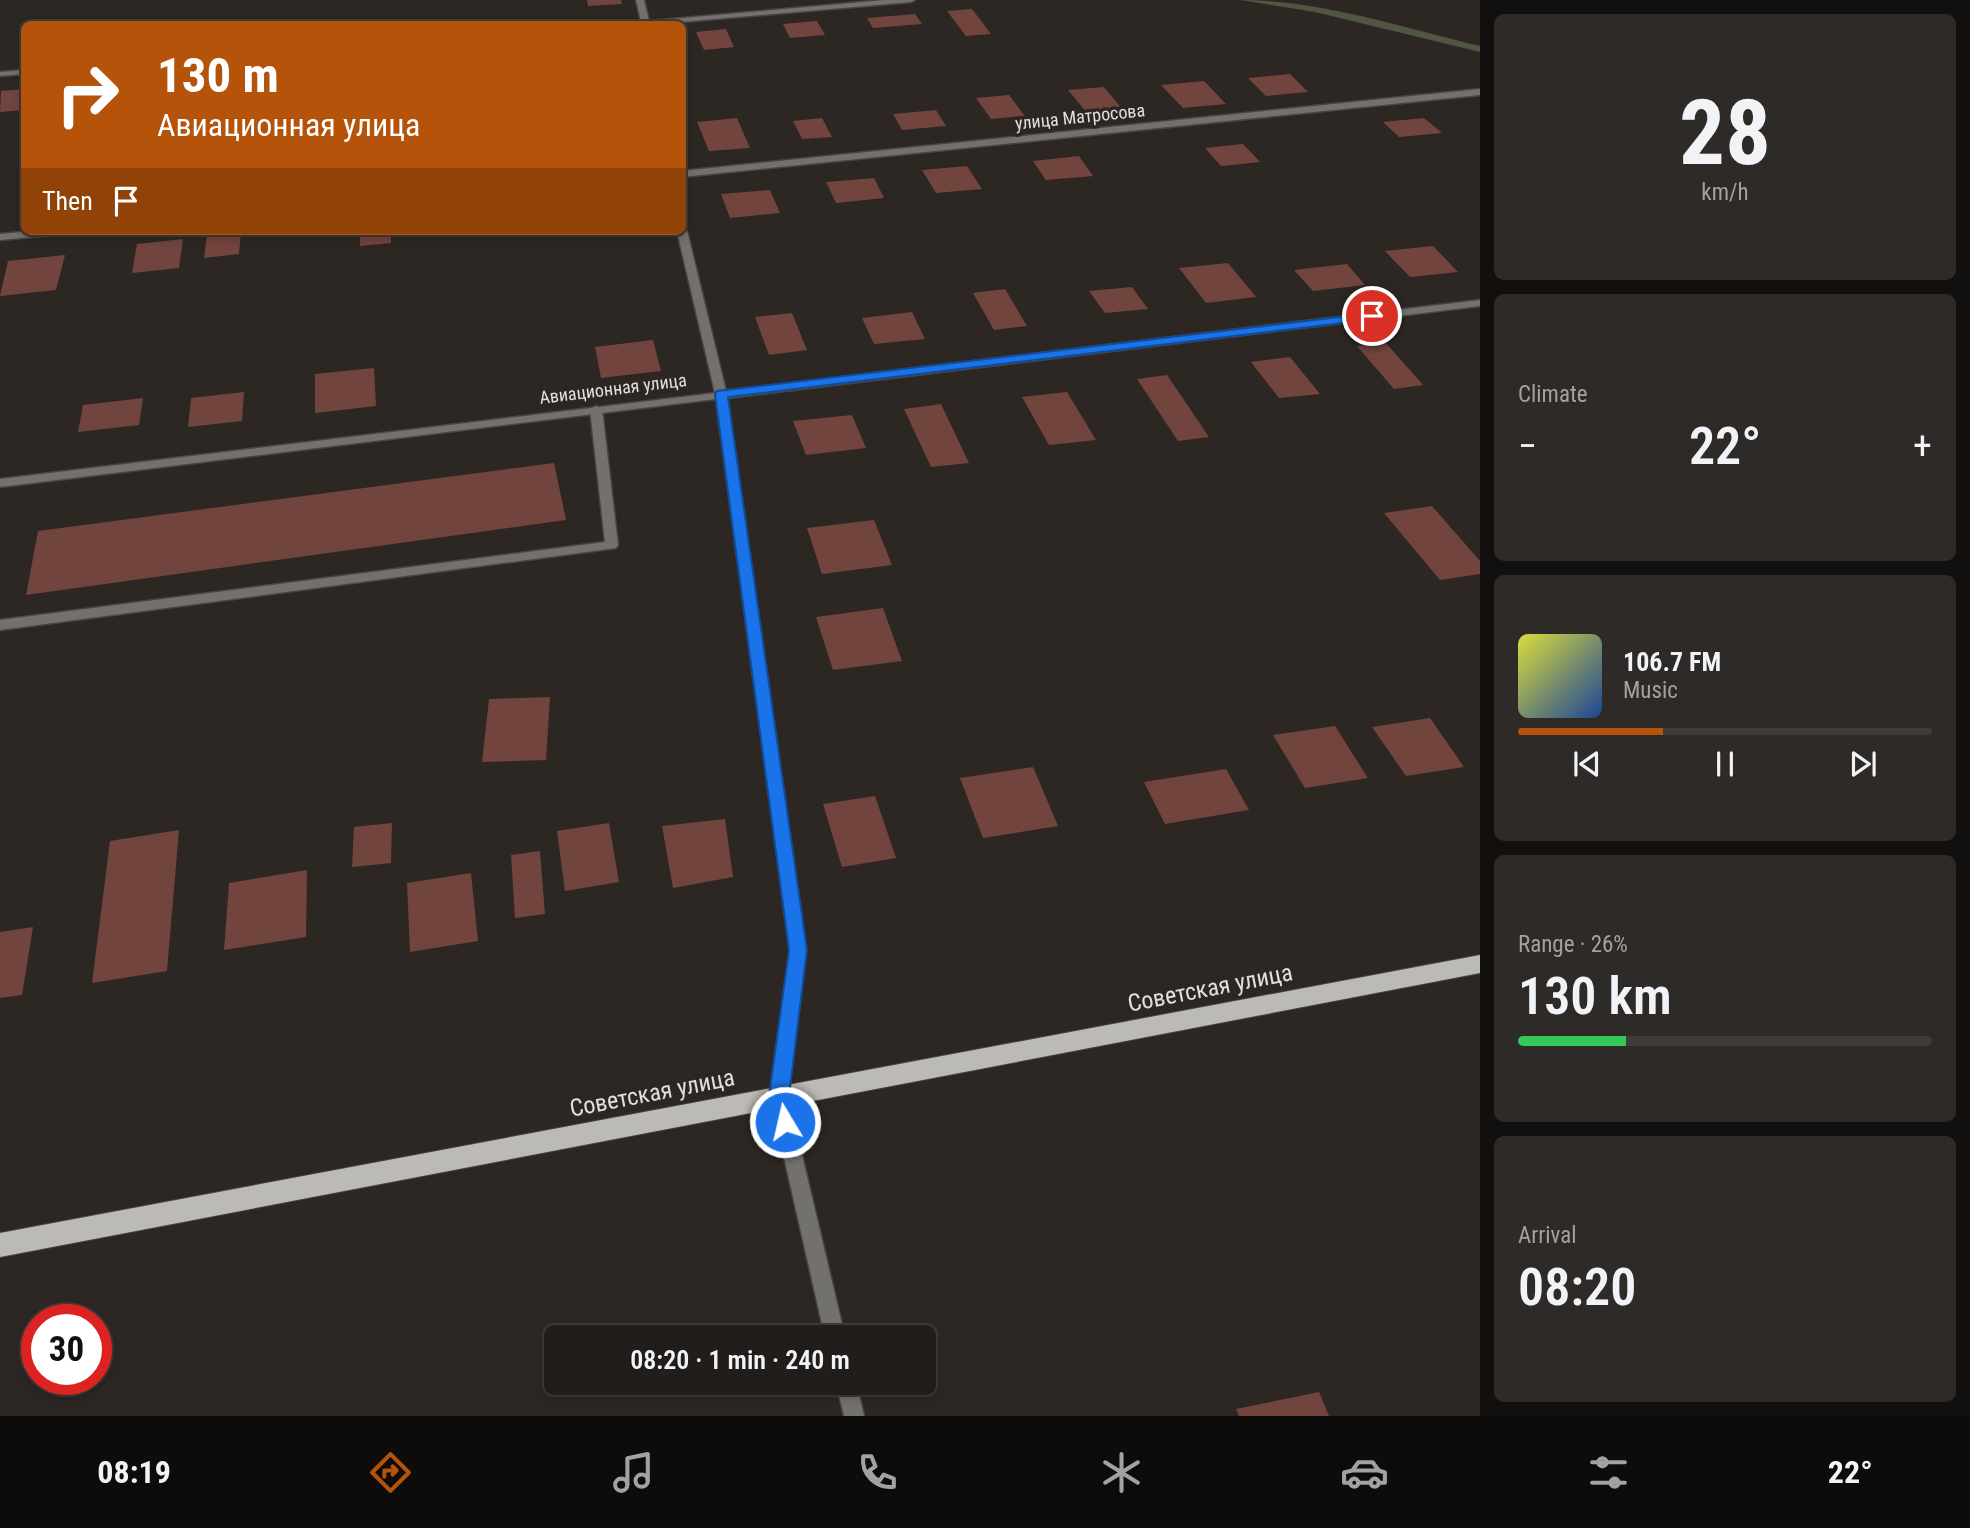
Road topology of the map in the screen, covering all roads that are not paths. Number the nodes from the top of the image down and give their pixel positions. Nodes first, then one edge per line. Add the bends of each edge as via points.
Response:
1 (640, 0) edge
2 (911, 0) edge
3 (645, 21) edge
4 (679, 21) edge
5 (21, 72) edge
6 (0, 74) edge
7 (1480, 92) edge
8 (686, 174) edge
9 (22, 235) edge
10 (683, 235) edge
11 (0, 237) edge
12 (1480, 303) edge
13 (721, 394) junction
14 (596, 409) junction
15 (0, 483) edge
16 (0, 625) edge
17 (1480, 964) edge
18 (779, 1096) junction
19 (0, 1245) edge
20 (832, 1325) edge
21 (849, 1395) edge
22 (853, 1416) edge

1 - 3 street
2 - 4 street
5 - 6 street
7 - 8 street, улица Матросова
9 - 11 street
10 - 13 street
12 - 13 street, Авиационная улица
13 - 14 street, Авиационная улица
13 - 18 street via 798,950
14 - 15 street, Авиационная улица
14 - 16 street via 611,545
17 - 18 main road, Советская улица
18 - 19 main road, Советская улица
18 - 20 street
21 - 22 street

